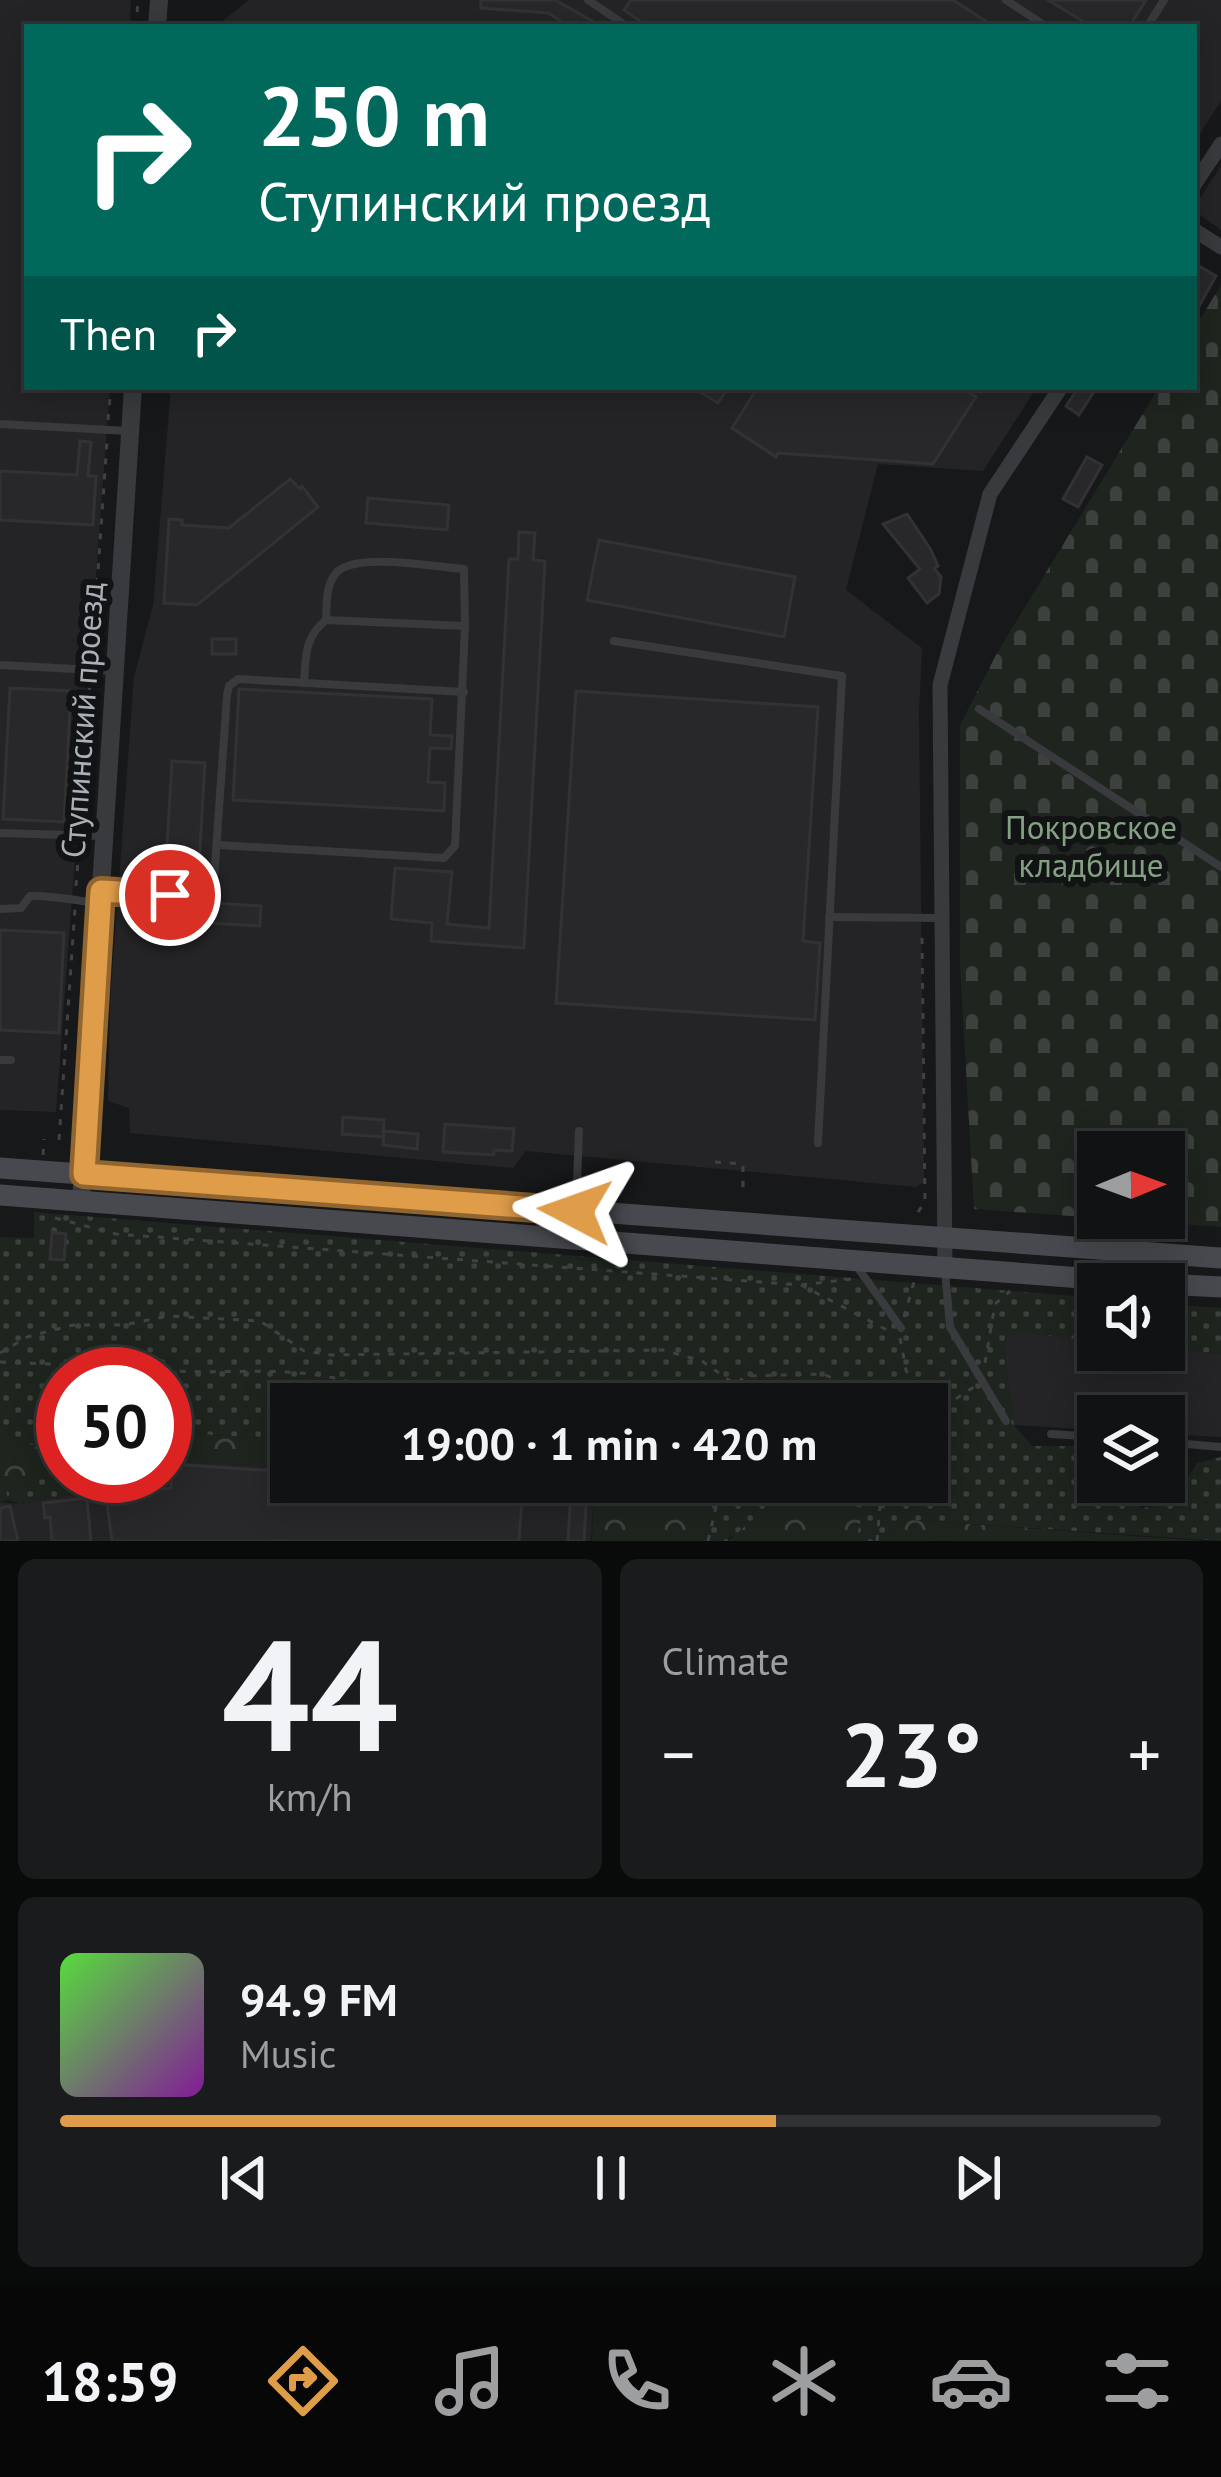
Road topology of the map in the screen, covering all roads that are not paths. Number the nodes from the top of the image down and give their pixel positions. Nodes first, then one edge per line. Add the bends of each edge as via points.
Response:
1 (589, 0) edge
2 (1006, 0) edge
3 (624, 24) edge
4 (1042, 24) edge
5 (1221, 144) edge
6 (1197, 180) edge
7 (133, 390) edge
8 (1059, 390) edge
9 (0, 424) edge
10 (130, 431) junction
11 (326, 620) junction
12 (465, 626) junction
13 (614, 641) dead end
14 (0, 665) edge
15 (115, 671) junction
16 (304, 683) junction
17 (464, 692) junction
18 (980, 709) dead end
19 (0, 833) edge
20 (104, 836) junction
21 (218, 844) junction
22 (1221, 867) edge
23 (101, 897) junction
24 (0, 909) edge
25 (829, 917) junction
26 (941, 919) junction
27 (579, 1131) dead end
28 (818, 1143) dead end
29 (0, 1168) edge
30 (84, 1174) junction
31 (0, 1195) edge
32 (81, 1201) junction
33 (575, 1211) junction
34 (944, 1237) junction
35 (1221, 1258) edge
36 (859, 1270) junction
37 (945, 1270) junction
38 (1077, 1279) edge
39 (1185, 1285) edge
40 (1221, 1287) edge
41 (901, 1328) road end
42 (1006, 1421) dead end
43 (1051, 1434) dead end
44 (1077, 1436) edge
45 (1185, 1444) edge
46 (1221, 1447) edge

1 - 3 lane
2 - 4 lane
5 - 6 street
7 - 10 street, Ступинский проезд
8 - 26 street via 990,494 940,685
9 - 10 lane
10 - 15 street, Ступинский проезд
11 - 12 lane
11 - 12 lane via 328,588 339,571 361,561 464,569
11 - 16 lane via 307,644
12 - 17 lane
13 - 25 lane via 842,676
14 - 15 lane
15 - 20 street, Ступинский проезд
16 - 17 lane
16 - 21 lane via 238,679 229,686
17 - 21 lane via 457,838 444,858
18 - 22 lane
19 - 20 lane
20 - 23 street, Ступинский проезд
21 - 23 lane via 213,894
23 - 24 lane via 30,896 21,908
23 - 30 street, Ступинский проезд
25 - 26 lane
25 - 28 lane
26 - 34 street
27 - 33 lane
29 - 30 main road
30 - 32 street, Ступинский проезд
30 - 33 main road
31 - 32 main road
32 - 36 main road
33 - 34 main road
34 - 35 main road
34 - 37 street
36 - 37 main road
36 - 41 lane
37 - 38 main road
37 - 42 lane via 950,1327
39 - 40 main road
43 - 44 lane
45 - 46 lane

